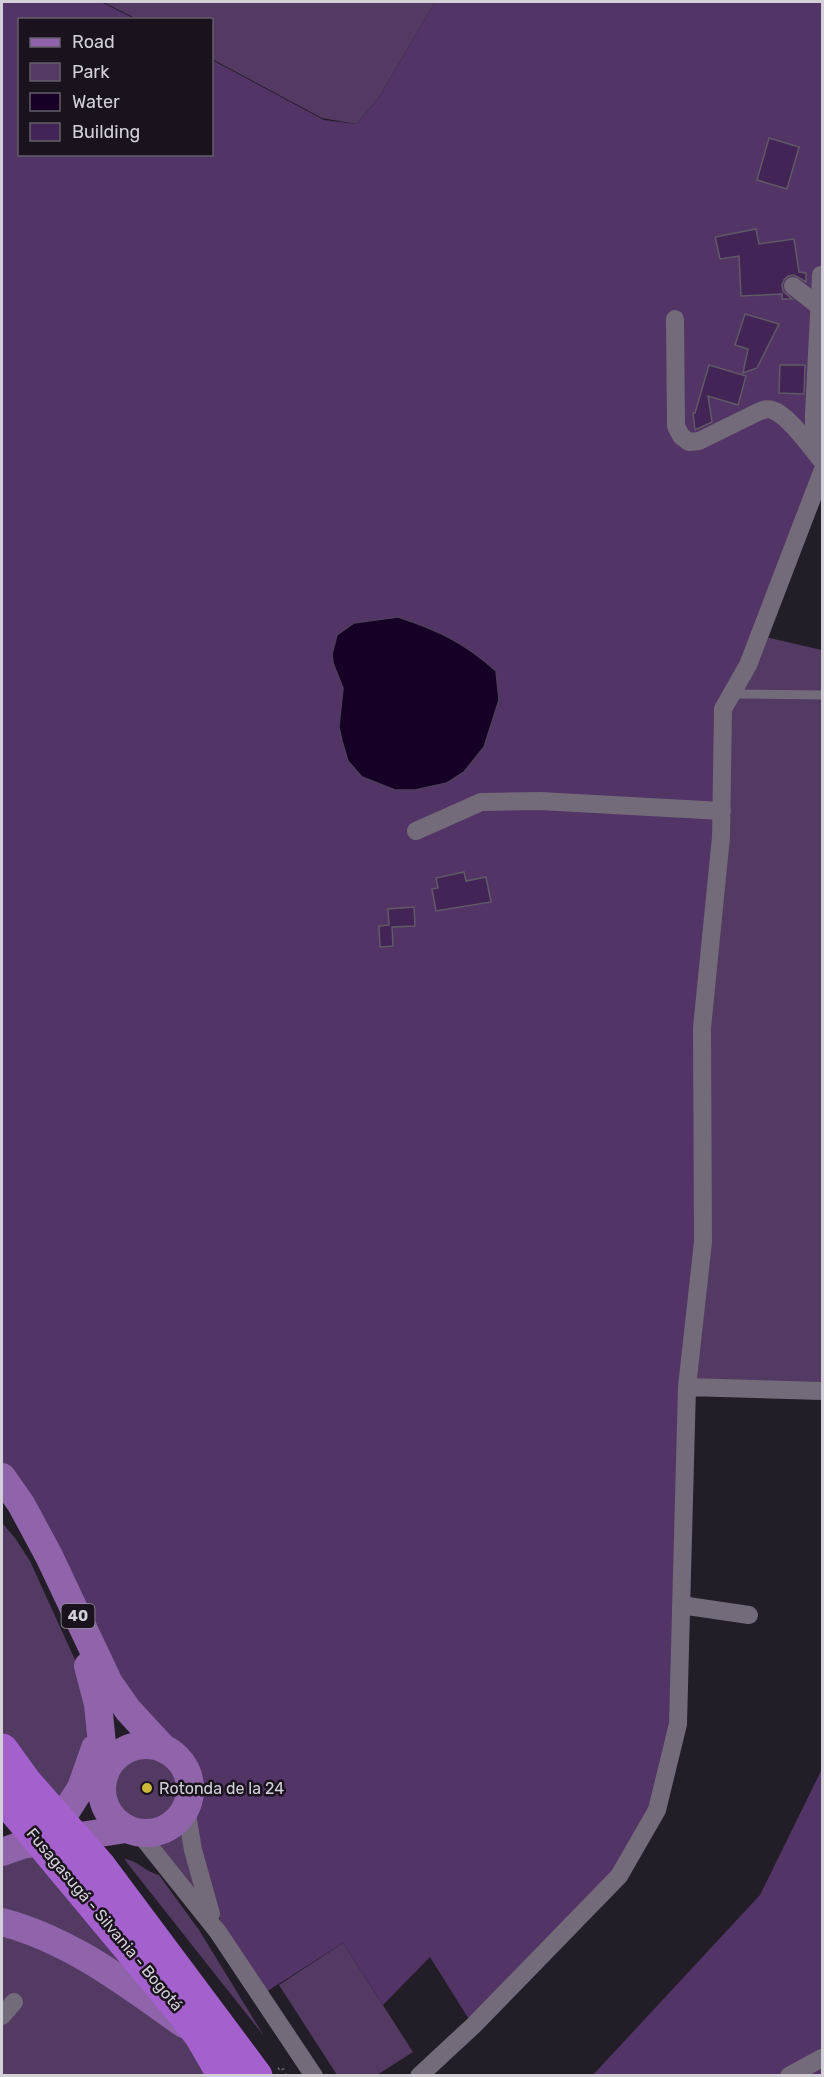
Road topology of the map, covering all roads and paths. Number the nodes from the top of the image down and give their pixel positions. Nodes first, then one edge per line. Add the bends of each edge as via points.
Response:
1 (821, 275) edge
2 (793, 286) dead end
3 (820, 307) junction
4 (675, 319) dead end
5 (822, 461) edge
6 (822, 472) edge
7 (732, 694) junction
8 (822, 695) edge
9 (722, 812) junction
10 (416, 831) dead end
11 (687, 1387) junction
12 (822, 1391) edge
13 (2, 1477) edge
14 (2, 1511) edge
15 (681, 1605) junction
16 (749, 1615) dead end
17 (99, 1716) junction
18 (164, 1749) junction
19 (2, 1750) edge
20 (104, 1779) junction
21 (11, 1793) edge
22 (186, 1808) junction
23 (65, 1813) junction
24 (132, 1831) junction
25 (12, 1848) edge
26 (90, 1878) junction
27 (2, 1922) edge
28 (218, 1932) junction
29 (14, 2002) dead end
30 (2, 2016) edge
31 (201, 2036) junction
32 (822, 2058) edge
33 (269, 2071) edge
34 (224, 2076) edge
35 (286, 2076) edge
36 (314, 2076) edge
37 (419, 2076) edge
38 (789, 2076) edge

1 - 3 street
2 - 3 street
3 - 5 street via 814,441
4 - 5 street via 675,408 681,436 688,442 699,441 765,409 773,410
6 - 7 street via 748,665
7 - 8 lane
7 - 9 street via 723,709
9 - 10 street via 540,801 481,802
9 - 11 street via 702,1028 703,1242
11 - 12 street
11 - 15 street
13 - 18 main road, 40 via 49,1556 109,1683
14 - 17 main road, 40 via 15,1522 38,1556 89,1670
15 - 16 street
15 - 37 street via 678,1724 657,1810 619,1876
17 - 20 main road, 40
17 - 23 main road via 93,1757 81,1788
18 - 20 main road via 147,1745 129,1749 112,1761
18 - 22 main road, 40 via 178,1759 188,1774 190,1794
19 - 21 highway, Fusagasugá - Silvania - Bogotá
20 - 23 main road
20 - 24 main road, 40 via 103,1798 109,1814
21 - 26 highway, Fusagasugá - Silvania - Bogotá
22 - 24 main road via 177,1821 155,1833
22 - 28 street via 198,1871
23 - 25 main road
24 - 25 main road
24 - 28 street via 168,1867
26 - 31 highway, Fusagasugá - Silvania - Bogotá
26 - 33 highway
27 - 31 main road via 52,1940 96,1963
28 - 36 street
29 - 30 street
31 - 34 highway, Fusagasugá - Silvania - Bogotá
32 - 38 street
33 - 35 path

